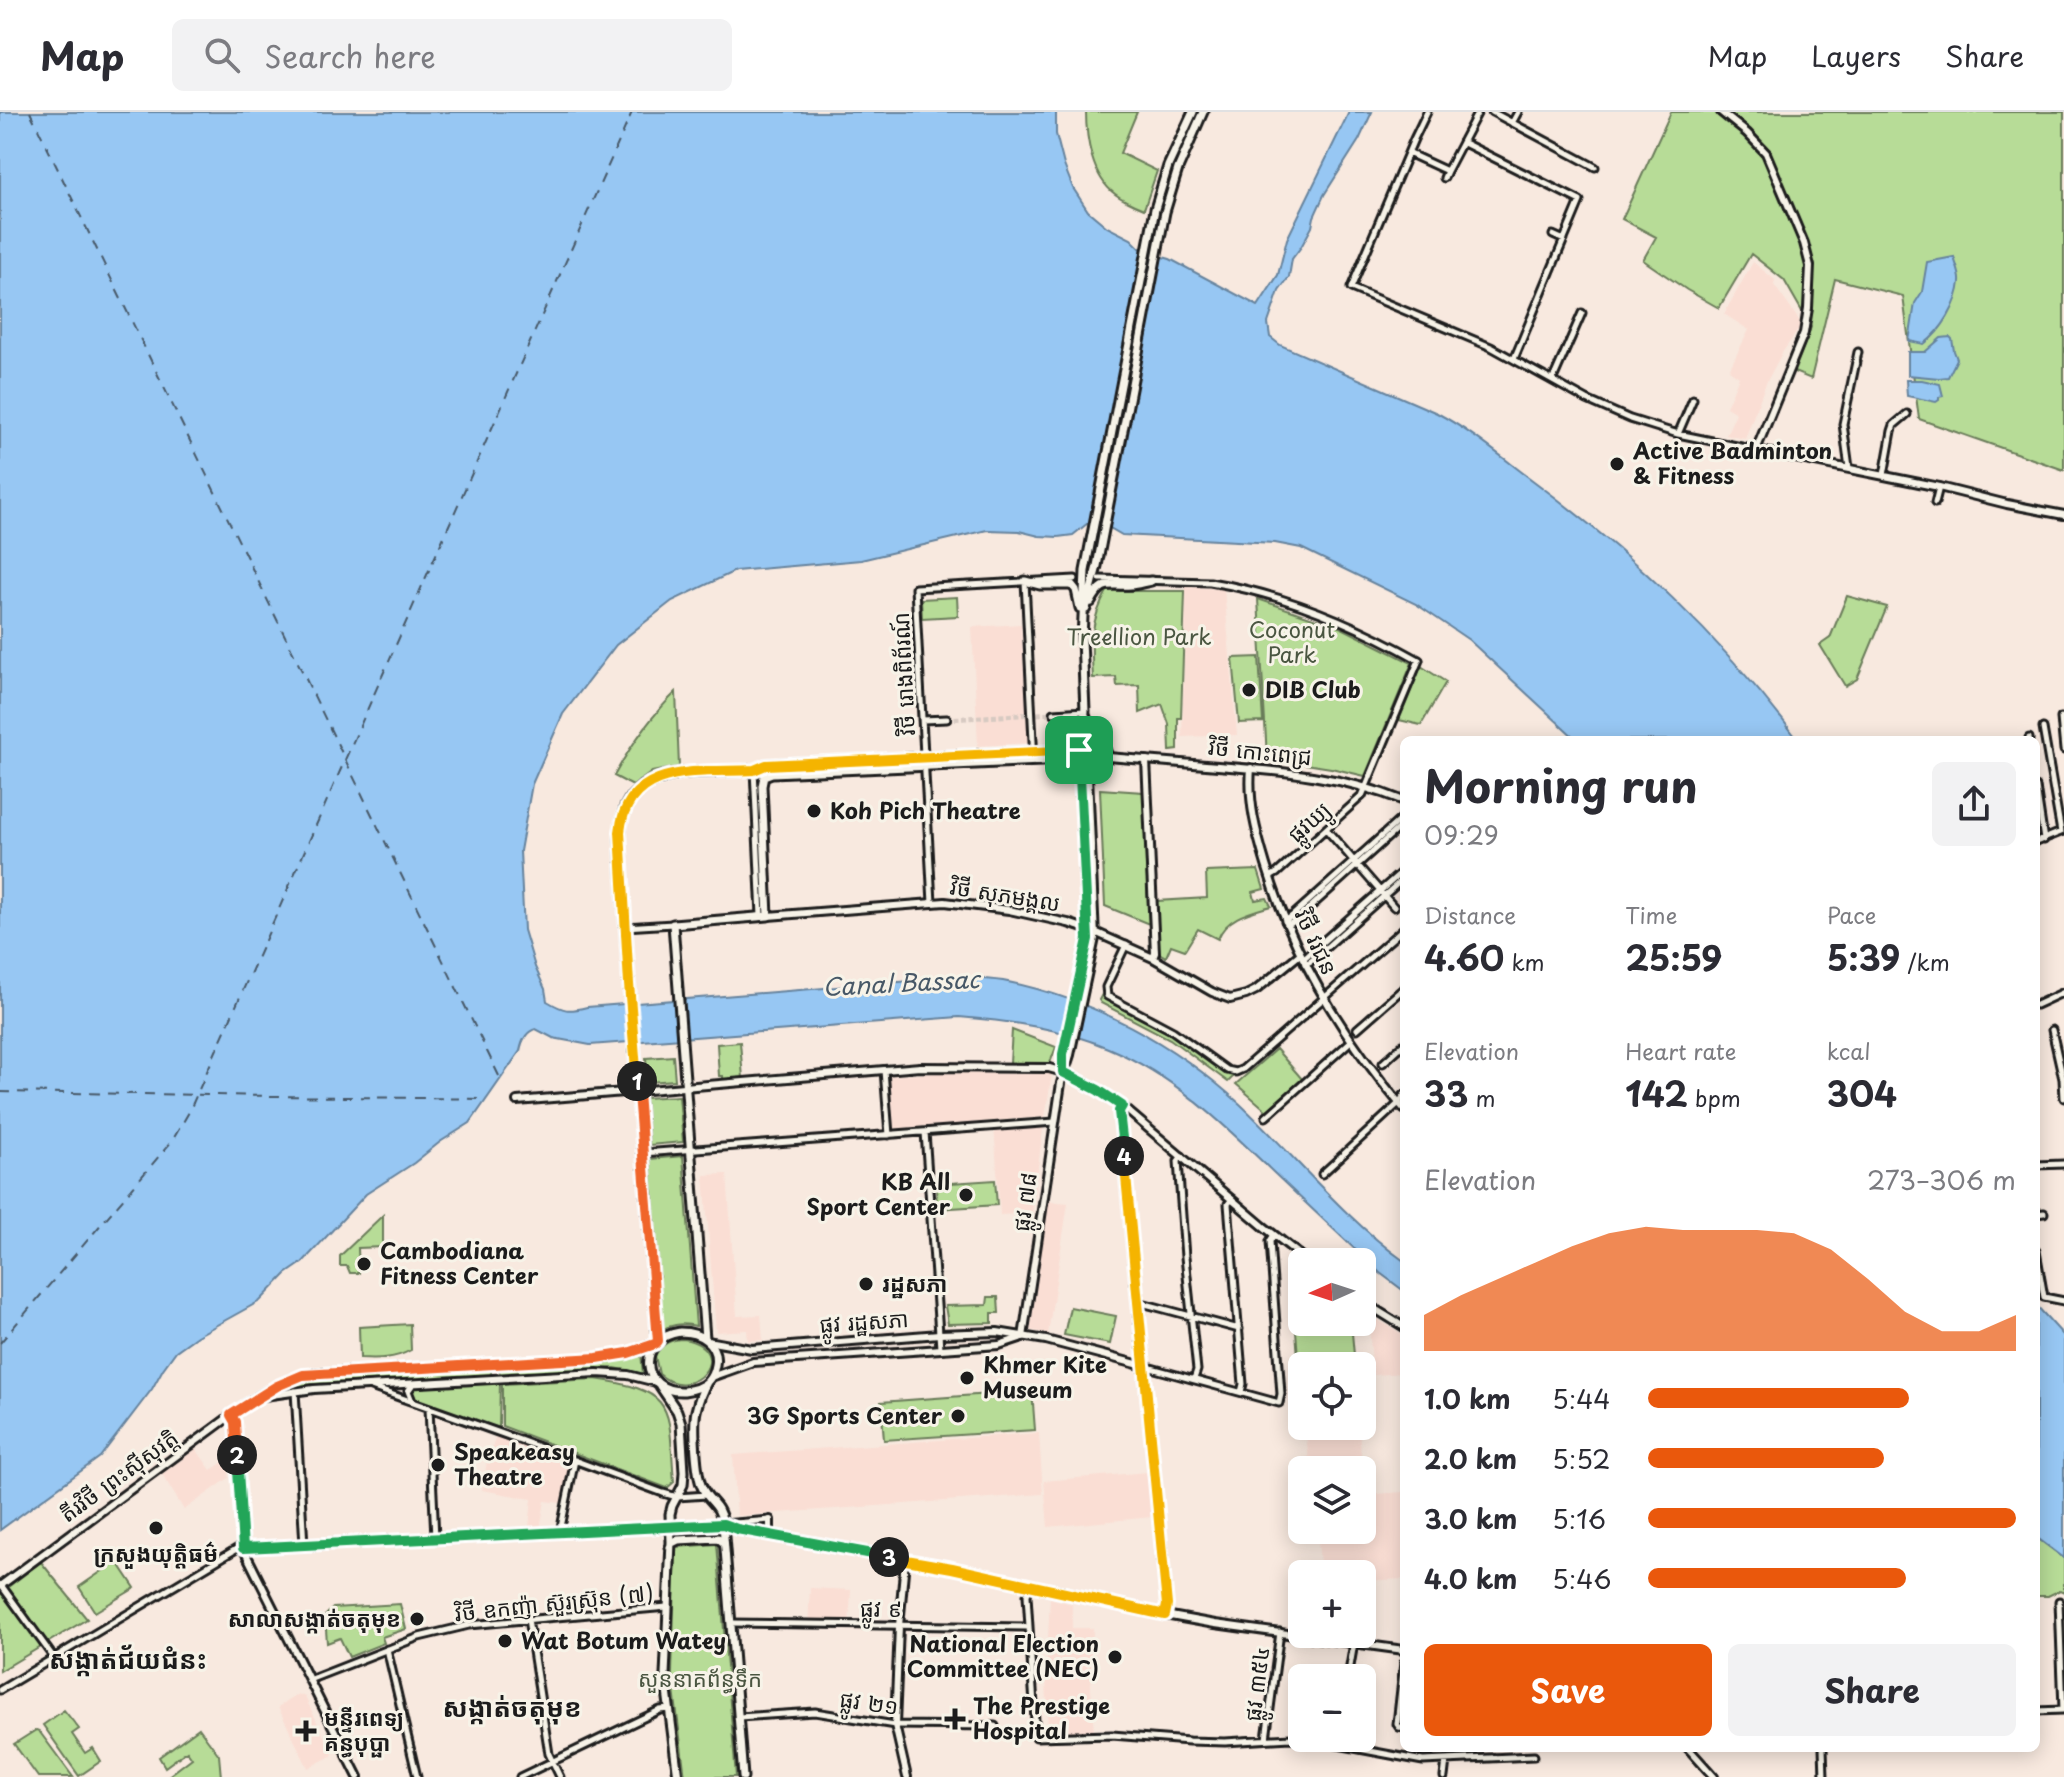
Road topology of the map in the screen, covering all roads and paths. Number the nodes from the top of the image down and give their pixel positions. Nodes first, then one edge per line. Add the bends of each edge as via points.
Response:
1 (1193, 112) edge
2 (1203, 112) edge
3 (1427, 112) edge
4 (1478, 112) edge
5 (1492, 112) edge
6 (1518, 112) edge
7 (1721, 112) edge
8 (1512, 123) junction
9 (1462, 142) junction
10 (1408, 153) junction
11 (1595, 167) dead end
12 (1553, 235) dead end
13 (1564, 240) junction
14 (1582, 313) dead end
15 (1858, 352) dead end
16 (1514, 359) junction
17 (1553, 379) junction
18 (1693, 399) dead end
19 (1907, 414) dead end
20 (1678, 434) junction
21 (1756, 450) junction
22 (1849, 468) junction
23 (1884, 475) junction
24 (1939, 487) junction
25 (1935, 503) dead end
26 (2064, 515) edge
27 (1075, 579) dead end
28 (1100, 579) dead end
29 (1025, 581) junction
30 (1151, 581) junction
31 (1083, 618) junction
32 (1085, 711) junction
33 (1054, 713) tunnel mouth
34 (2061, 718) dead end
35 (947, 719) tunnel mouth
36 (922, 720) junction
37 (2043, 728) dead end
38 (1089, 734) junction
39 (1080, 750) junction
40 (2064, 750) edge
41 (1091, 752) junction
42 (1034, 757) junction
43 (1108, 757) junction
44 (1146, 760) junction
45 (924, 762) junction
46 (1078, 762) junction
47 (1091, 763) junction
48 (1251, 768) junction
49 (754, 770) junction
50 (764, 776) junction
51 (1366, 787) junction
52 (1400, 800) edge
53 (2040, 814) edge
54 (1400, 820) edge
55 (1400, 826) edge
56 (1326, 829) junction
57 (2063, 831) edge
58 (2044, 840) junction
59 (2040, 841) edge
60 (1356, 863) junction
61 (1400, 874) edge
62 (1270, 877) junction
63 (1400, 881) edge
64 (1382, 894) junction
65 (932, 903) junction
66 (1394, 907) dead end
67 (764, 916) junction
68 (1286, 923) junction
69 (673, 924) junction
70 (625, 927) junction
71 (1092, 930) junction
72 (1400, 932) edge
73 (1126, 945) junction
74 (1153, 958) junction
75 (1302, 959) junction
76 (1400, 991) edge
77 (2064, 992) edge
78 (1324, 999) junction
79 (2040, 1003) edge
80 (1357, 1029) dead end
81 (2052, 1030) dead end
82 (1351, 1041) junction
83 (1400, 1048) edge
84 (1383, 1063) dead end
85 (884, 1070) junction
86 (1063, 1072) junction
87 (686, 1087) junction
88 (638, 1091) junction
89 (1400, 1098) edge
90 (2064, 1098) edge
91 (517, 1101) dead end
92 (1400, 1105) edge
93 (1122, 1106) junction
94 (1266, 1117) dead end
95 (1055, 1122) junction
96 (925, 1132) junction
97 (889, 1135) junction
98 (690, 1149) junction
99 (643, 1153) junction
100 (1182, 1156) junction
101 (2064, 1164) edge
102 (2040, 1165) edge
103 (1322, 1174) dead end
104 (1232, 1199) junction
105 (2044, 1213) dead end
106 (2040, 1214) edge
107 (1274, 1235) junction
108 (1291, 1248) edge
109 (2040, 1274) edge
110 (2064, 1301) edge
111 (1138, 1302) junction
112 (1376, 1310) edge
113 (1192, 1316) junction
114 (1400, 1325) edge
115 (1239, 1329) junction
116 (939, 1334) junction
117 (1023, 1337) junction
118 (706, 1340) junction
119 (656, 1342) junction
120 (940, 1348) junction
121 (495, 1364) junction
122 (1144, 1366) junction
123 (496, 1379) junction
124 (1194, 1379) junction
125 (709, 1380) junction
126 (413, 1384) junction
127 (658, 1384) junction
128 (277, 1386) junction
129 (367, 1386) junction
130 (295, 1391) junction
131 (1241, 1392) junction
132 (279, 1395) junction
133 (261, 1397) junction
134 (412, 1401) junction
135 (429, 1407) junction
136 (231, 1415) junction
137 (575, 1460) junction
138 (708, 1495) junction
139 (677, 1497) junction
140 (770, 1520) joint
141 (723, 1524) junction
142 (670, 1527) junction
143 (560, 1532) junction
144 (770, 1534) junction
145 (435, 1538) junction
146 (304, 1545) junction
147 (725, 1545) junction
148 (670, 1547) junction
149 (243, 1548) junction
150 (905, 1560) junction
151 (1030, 1585) junction
152 (1, 1586) edge
153 (2059, 1601) dead end
154 (667, 1607) junction
155 (1165, 1615) junction
156 (528, 1619) junction
157 (731, 1623) junction
158 (899, 1626) junction
159 (1029, 1627) junction
160 (1280, 1632) junction
161 (1288, 1633) edge
162 (1376, 1646) edge
163 (387, 1649) junction
164 (1400, 1649) edge
165 (54, 1658) junction
166 (309, 1680) junction
167 (0, 1690) edge
168 (1400, 1697) edge
169 (669, 1709) junction
170 (2064, 1710) edge
171 (2040, 1711) edge
172 (739, 1717) junction
173 (895, 1725) junction
174 (995, 1726) dead end
175 (1400, 1727) edge
176 (1288, 1738) edge
177 (1266, 1739) junction
178 (1376, 1750) edge
179 (1692, 1752) edge
180 (1823, 1752) edge
181 (1534, 1756) dead end
182 (1446, 1760) junction
183 (552, 1762) junction
184 (358, 1777) edge
185 (417, 1777) edge
186 (520, 1777) edge
187 (560, 1777) edge
188 (678, 1777) edge
189 (743, 1777) edge
190 (907, 1777) edge
191 (1444, 1777) edge
192 (1714, 1777) edge
193 (1824, 1777) edge

1 - 31 main road via 1155,209 1086,564
2 - 31 main road via 1165,212
3 - 10 street
4 - 9 street
5 - 8 street
6 - 8 street
7 - 21 street via 1766,153 1810,266 1804,333
8 - 11 street
9 - 10 street via 1445,175
9 - 13 street via 1580,201
10 - 16 street via 1351,288
12 - 13 street
13 - 16 street
14 - 17 street
15 - 22 street via 1843,424
16 - 17 street
17 - 20 street via 1612,412
18 - 20 street
19 - 23 street via 1894,425
20 - 21 street
21 - 22 street
22 - 23 street
23 - 24 street
24 - 25 street
24 - 26 street
27 - 29 street
28 - 30 street
29 - 31 main road via 1072,585
29 - 36 street, វិថី រោងពិព័រណ៍ via 915,588
29 - 42 street
30 - 31 main road via 1102,587
30 - 51 street, ផ្លូវឃ្យូ via 1219,584 1278,599 1343,621 1419,660
31 - 32 main road
32 - 33 street
32 - 38 main road
32 - 39 main road
34 - 40 street
35 - 36 street
36 - 45 street, វិថី រោងពិព័រណ៍
37 - 57 street
38 - 41 main road
38 - 43 main road via 1103,742
39 - 41 main road
39 - 42 main road
39 - 46 main road
41 - 43 street, វិថី កោះពេជ្រ
41 - 47 main road
42 - 45 main road
42 - 46 main road
43 - 44 street, វិថី កោះពេជ្រ
43 - 47 street, វិថី កោះពេជ្រ
44 - 48 street, វិថី កោះពេជ្រ
44 - 74 street
45 - 49 main road via 766,765
45 - 50 main road
45 - 65 street, វិថី រោងពិព័រណ៍
46 - 47 main road
46 - 71 street
47 - 71 street
48 - 51 street, វិថី កោះពេជ្រ
48 - 62 street, វិថី វរជន via 1253,815
49 - 50 street
49 - 67 street
49 - 70 main road via 663,777 630,798 620,832
50 - 67 main road
51 - 52 street, វិថី កោះពេជ្រ
51 - 56 street, ផ្លូវឃ្យូ
53 - 58 street
54 - 60 street
55 - 60 street
56 - 60 street
56 - 62 street, ផ្លូវឃ្យូ
57 - 58 street
58 - 59 street
60 - 64 street
60 - 68 street
61 - 64 street
62 - 68 street, វិថី វរជន
63 - 64 street
64 - 66 street
64 - 75 street
65 - 67 street, វិថី សុភមង្គល
65 - 71 street, វិថី សុភមង្គល via 995,907
67 - 69 main road, វិថី សុភមង្គល
68 - 75 street, វិថី វរជន
69 - 70 street, វិថី សុភមង្គល
69 - 87 main road
70 - 88 main road
71 - 73 street, វិថី សុភមង្គល
71 - 86 street, ផ្លូវ ៧៨
72 - 78 street
73 - 74 street, វិថី សុភមង្គល
73 - 78 street via 1106,987 1107,996 1173,1031 1227,1070 1243,1069
74 - 75 street, វិថី សុភមង្គល via 1230,999 1256,990
75 - 78 street, វិថី វរជន
76 - 80 street
77 - 79 street
78 - 82 street, វិថី វរជន
81 - 90 street
82 - 89 street, វិថី វរជន
82 - 94 street
83 - 84 street
85 - 86 street
85 - 87 street
85 - 97 street
86 - 93 street
86 - 95 street, ផ្លូវ ៧៨
87 - 88 street
87 - 98 main road
88 - 91 street
88 - 99 main road
92 - 103 street
93 - 100 street
93 - 111 street
95 - 96 street
95 - 117 street, ផ្លូវ ៧៨
96 - 97 street
96 - 116 street
97 - 98 street
98 - 99 street
98 - 118 main road
99 - 119 main road
100 - 104 street
100 - 113 street via 1178,1161
101 - 102 street
104 - 107 street
104 - 115 street via 1228,1204
105 - 106 street
107 - 108 street
107 - 131 street via 1270,1241 1279,1403
109 - 110 street via 2044,1297
111 - 113 street
111 - 122 street
112 - 114 street
113 - 115 street
113 - 124 street
115 - 131 street
116 - 117 street, ផ្លូវ រដ្ឋសភា via 997,1332
116 - 118 street, ផ្លូវ រដ្ឋសភា via 752,1349
116 - 120 street
117 - 120 street, ផ្លូវ រដ្ឋសភា via 999,1345
117 - 122 street, ផ្លូវ រដ្ឋសភា
118 - 119 main road via 680,1332
118 - 125 main road via 716,1358
119 - 121 street, តីរវិថី ព្រះស៊ីសុវត្តិ via 606,1357
119 - 127 main road via 649,1363
120 - 125 street, ផ្លូវ រដ្ឋសភា via 753,1362
121 - 123 street
121 - 128 street, តីរវិថី ព្រះស៊ីសុវត្តិ via 310,1375
122 - 124 street
122 - 155 street
123 - 126 street, តីរវិថី ព្រះស៊ីសុវត្តិ
123 - 127 street, តីរវិថី ព្រះស៊ីសុវត្តិ via 614,1373
124 - 131 street
125 - 127 main road via 692,1390
125 - 138 main road via 695,1421 700,1484
126 - 129 street, តីរវិថី ព្រះស៊ីសុវត្តិ
126 - 134 street via 408,1391
127 - 139 main road via 681,1423 684,1479
128 - 132 street
128 - 133 street, តីរវិថី ព្រះស៊ីសុវត្តិ
129 - 130 street, តីរវិថី ព្រះស៊ីសុវត្តិ
129 - 134 street, តីរវិថី ព្រះស៊ីសុវត្តិ
130 - 132 street, តីរវិថី ព្រះស៊ីសុវត្តិ
130 - 146 street
132 - 133 street, តីរវិថី ព្រះស៊ីសុវត្តិ
133 - 136 street, តីរវិថី ព្រះស៊ីសុវត្តិ
134 - 135 street, តីរវិថី ព្រះស៊ីសុវត្តិ
135 - 137 street, តីរវិថី ព្រះស៊ីសុវត្តិ
135 - 145 street
136 - 149 street
136 - 152 street, តីរវិថី ព្រះស៊ីសុវត្តិ
137 - 139 street, តីរវិថី ព្រះស៊ីសុវត្តិ
137 - 143 street
138 - 139 street, តីរវិថី ព្រះស៊ីសុវត្តិ
138 - 141 main road
139 - 142 main road
140 - 141 street
140 - 144 street
141 - 142 street
141 - 144 street
141 - 147 main road
142 - 143 street
142 - 148 main road
143 - 145 street
144 - 150 street
145 - 146 street
146 - 149 street
147 - 148 main road via 718,1538 678,1540
147 - 157 main road
148 - 154 main road
149 - 165 street
149 - 166 street
150 - 151 street
150 - 158 street
151 - 155 street
151 - 159 street
152 - 165 street
153 - 170 street
154 - 156 street, វិថី ឧកញ៉ា ស៊ួរស៊្រុន (៧)
154 - 169 main road
155 - 160 street
156 - 163 street, វិថី ឧកញ៉ា ស៊ួរស៊្រុន (៧) via 469,1625
156 - 183 street
157 - 158 street, ផ្លូវ ៩
157 - 172 main road
158 - 159 street, ផ្លូវ ៩
158 - 173 street
159 - 177 street via 1036,1737
160 - 161 street
160 - 177 street, ផ្លូវ ៣៥៤
162 - 164 street
163 - 166 street, វិថី ឧកញ៉ា ស៊ួរស៊្រុន (៧)
163 - 185 street
165 - 167 street
166 - 184 street
168 - 175 street
169 - 183 street
169 - 188 main road
170 - 171 street
172 - 173 street, ផ្លូវ ២១ via 815,1712
172 - 189 main road
173 - 174 street, ផ្លូវ ២១
173 - 190 street
176 - 177 street
178 - 182 street via 1423,1761
179 - 192 street
180 - 193 street
181 - 182 street
182 - 191 street
183 - 186 street
183 - 187 street

